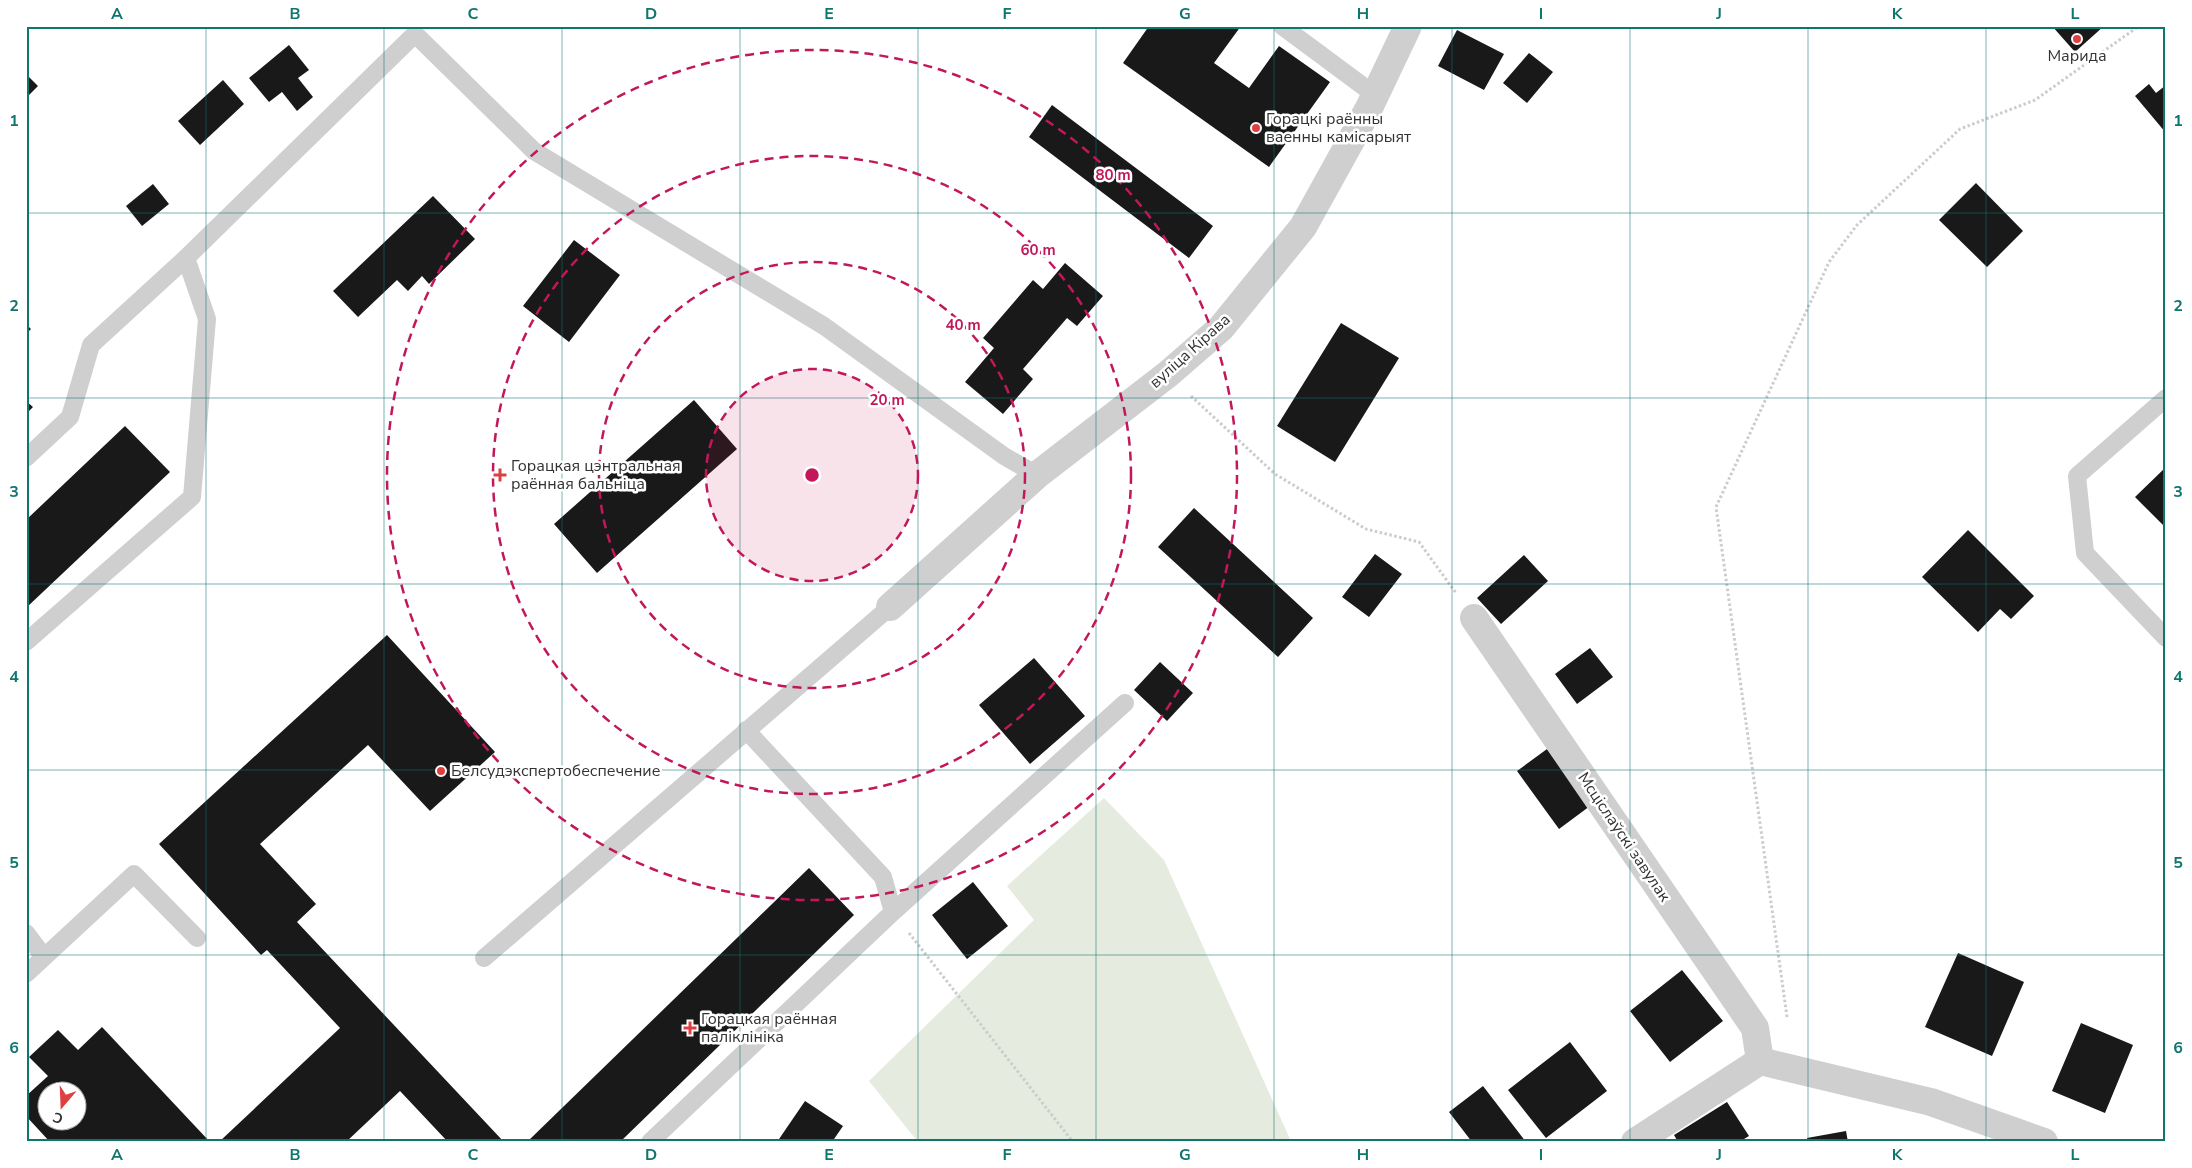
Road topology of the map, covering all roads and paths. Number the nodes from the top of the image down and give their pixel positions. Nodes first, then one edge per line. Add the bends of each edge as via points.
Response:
1 (1282, 26) edge
2 (1408, 26) edge
3 (2139, 26) edge
4 (1375, 95) junction
5 (186, 258) junction
6 (1168, 374) junction
7 (2166, 398) edge
8 (26, 458) edge
9 (1037, 475) junction
10 (890, 607) joint
11 (1474, 618) joint
12 (2166, 638) edge
13 (26, 642) edge
14 (1125, 703) dead end
15 (746, 730) junction
16 (893, 912) junction
17 (26, 933) edge
18 (197, 938) dead end
19 (44, 957) junction
20 (484, 958) dead end
21 (26, 974) edge
22 (1787, 1020) dead end
23 (1760, 1062) junction
24 (650, 1142) edge
25 (1073, 1142) edge
26 (1635, 1142) edge
27 (2044, 1142) edge

1 - 4 lane
2 - 4 street, вуліца Кірава
3 - 22 path via 2035,100 1960,129 1857,225 1828,262 1716,507
4 - 6 street, вуліца Кірава via 1303,227 1221,328
5 - 8 lane via 91,345 70,417
5 - 9 lane via 415,34 534,151 824,326 1004,456
5 - 13 lane via 207,319 192,497
6 - 9 street, вуліца Кірава
6 - 11 path via 1275,474 1366,529 1419,542
7 - 12 lane via 2077,476 2086,553
9 - 10 street, вуліца Кірава
10 - 15 lane
11 - 23 street, Мсціслаўскі завулак via 1754,1028
14 - 16 lane
15 - 16 lane via 883,876
15 - 20 lane
16 - 24 lane
16 - 25 path
17 - 19 lane
18 - 19 lane via 134,874
19 - 21 lane
23 - 26 street
23 - 27 street via 1931,1102

